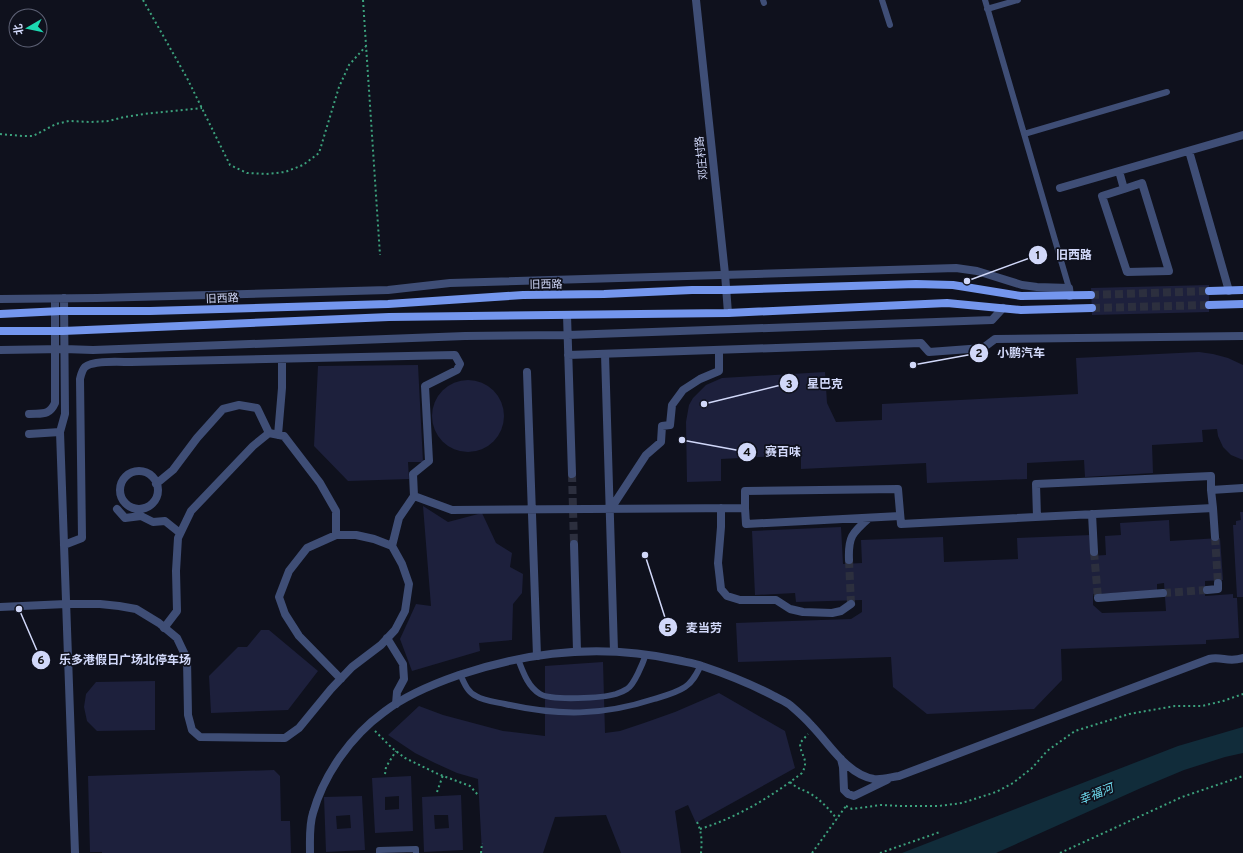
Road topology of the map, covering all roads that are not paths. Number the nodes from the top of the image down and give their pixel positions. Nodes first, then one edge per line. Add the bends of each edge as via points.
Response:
1 (696, 0) edge
2 (882, 0) edge
3 (985, 0) edge
4 (1018, 0) edge
5 (988, 9) junction
6 (890, 25) dead end
7 (1166, 92) dead end
8 (1024, 134) junction
9 (1243, 135) edge
10 (1188, 151) junction
11 (1119, 171) junction
12 (1060, 188) dead end
13 (1124, 189) junction
14 (725, 274) junction
15 (726, 290) junction
16 (1243, 290) edge
17 (1209, 291) tunnel mouth
18 (1229, 291) junction
19 (1070, 292) junction
20 (1091, 296) tunnel mouth
21 (64, 298) junction
22 (0, 299) edge
23 (55, 299) junction
24 (1243, 304) edge
25 (1209, 305) tunnel mouth
26 (1003, 308) junction
27 (1092, 308) tunnel mouth
28 (54, 311) junction
29 (64, 311) junction
30 (728, 313) junction
31 (0, 314) edge
32 (567, 315) junction
33 (55, 331) junction
34 (64, 331) junction
35 (0, 332) edge
36 (568, 334) junction
37 (1243, 336) edge
38 (55, 349) junction
39 (64, 349) junction
40 (0, 350) edge
41 (719, 350) junction
42 (605, 354) junction
43 (568, 355) junction
44 (282, 359) junction
45 (527, 372) dead end
46 (29, 414) dead end
47 (60, 432) junction
48 (29, 434) dead end
49 (269, 434) junction
50 (278, 435) junction
51 (572, 474) tunnel mouth
52 (156, 484) junction
53 (1243, 488) edge
54 (1211, 490) junction
55 (414, 496) junction
56 (721, 508) junction
57 (745, 508) junction
58 (1213, 508) junction
59 (117, 509) dead end
60 (532, 510) junction
61 (610, 510) junction
62 (134, 513) junction
63 (1092, 514) junction
64 (900, 516) junction
65 (1037, 517) junction
66 (869, 518) junction
67 (180, 534) junction
68 (336, 535) junction
69 (1215, 538) tunnel mouth
70 (574, 544) tunnel mouth
71 (64, 545) junction
72 (392, 546) junction
73 (1094, 552) tunnel mouth
74 (849, 560) tunnel mouth
75 (1218, 583) dead end
76 (1207, 590) tunnel mouth
77 (1162, 593) tunnel mouth
78 (1098, 598) dead end
79 (66, 604) junction
80 (850, 604) dead end
81 (0, 607) edge
82 (164, 628) junction
83 (387, 638) junction
84 (577, 651) junction
85 (614, 651) junction
86 (646, 654) junction
87 (537, 656) junction
88 (1243, 658) edge
89 (518, 659) junction
90 (701, 665) junction
91 (460, 674) junction
92 (341, 679) junction
93 (396, 704) junction
94 (841, 759) junction
95 (893, 777) junction
96 (74, 853) edge
97 (310, 853) edge
98 (379, 853) edge
99 (416, 853) edge

1 - 14 street, 邓庄村路
2 - 6 lane
3 - 5 lane
4 - 5 lane
5 - 8 lane
7 - 8 lane
8 - 19 lane
9 - 10 street
10 - 11 street
10 - 18 street
11 - 12 street
11 - 13 street
13 - 13 street via 1102,196 1128,272 1169,271 1142,183
14 - 15 street, 邓庄村路
14 - 19 street via 956,268 977,271 1022,285
14 - 21 street via 450,284 388,290
15 - 19 main road, 旧西路 via 942,284 1021,296
15 - 29 main road, 旧西路 via 523,296 388,304
15 - 30 street, 邓庄村路
16 - 18 main road
17 - 18 main road
19 - 20 main road, 旧西路
21 - 23 street
21 - 29 street
22 - 23 street
23 - 28 street
24 - 25 main road
26 - 27 main road
26 - 30 main road via 947,303
26 - 36 street via 992,320
28 - 29 main road, 旧西路
28 - 31 main road, 旧西路
28 - 33 street
29 - 34 street
30 - 32 main road
32 - 34 main road via 389,317
32 - 36 street
33 - 34 main road
33 - 35 main road
33 - 38 street
34 - 39 street
36 - 39 street
36 - 43 street
37 - 41 street via 995,339 982,348 929,352 920,343
38 - 39 street
38 - 40 street
38 - 46 street via 55,403 52,410 46,413
39 - 47 street via 65,414
41 - 42 street
41 - 61 street via 719,371 683,390 672,405 670,425 662,426 661,442 646,455
42 - 43 street
42 - 61 street
43 - 51 street
44 - 50 street
44 - 55 street via 455,355 460,364 457,370 425,386 429,461 413,474
44 - 71 street via 123,362 92,364 85,368 80,379 82,538
45 - 60 street
47 - 48 street
47 - 71 street
49 - 50 street
49 - 52 street via 257,408 239,406 223,409 197,438 174,470
49 - 67 street via 253,446 191,511
50 - 68 street via 284,436 320,483 336,511
52 - 62 street via 156,498 152,504
52 - 62 street via 151,476 140,471 128,474 124,479 119,490 120,496
53 - 54 street
54 - 58 street
54 - 65 street via 1211,476 1036,484
55 - 60 street via 452,510
55 - 72 street via 399,518
56 - 57 street
56 - 61 street
56 - 80 street via 718,563 721,588 728,596 740,600 776,600 790,609 803,612 832,613
57 - 64 street via 745,491 898,489
57 - 66 street via 746,524
58 - 63 street
58 - 69 street
59 - 62 street via 126,518
60 - 61 street
60 - 87 street
61 - 85 street
62 - 67 street via 153,522 165,521
63 - 65 street
63 - 73 street
64 - 65 street via 901,524
64 - 66 street
66 - 74 street via 851,536
67 - 82 street via 176,571 177,611
68 - 72 street via 356,535
68 - 92 street via 306,548 289,571 279,597 285,614 299,636
70 - 84 street
71 - 79 street
72 - 83 street via 409,584 405,611 396,630
75 - 76 street via 1218,589
77 - 78 street
79 - 81 street
79 - 82 street via 100,604 136,609
79 - 96 street
82 - 92 street via 177,638 187,659 188,715 192,730 200,737 285,738 299,728
83 - 92 street
83 - 93 street via 403,664 404,679 397,692
84 - 85 street
84 - 87 street
85 - 86 street
86 - 89 lane via 642,666 628,688 616,694 586,697 555,698 541,695 531,687
86 - 90 street
87 - 89 street
88 - 95 street via 1235,661 1209,659
89 - 91 street
90 - 91 lane via 686,687 666,695 622,708 581,713 544,712 488,700 468,690
90 - 94 street via 764,691 788,704 815,729
91 - 93 street via 407,696
93 - 97 street via 364,728 330,773 312,814
94 - 95 street via 853,770 873,779
94 - 95 street via 844,790 848,794 854,796
98 - 99 lane via 379,850 416,849

